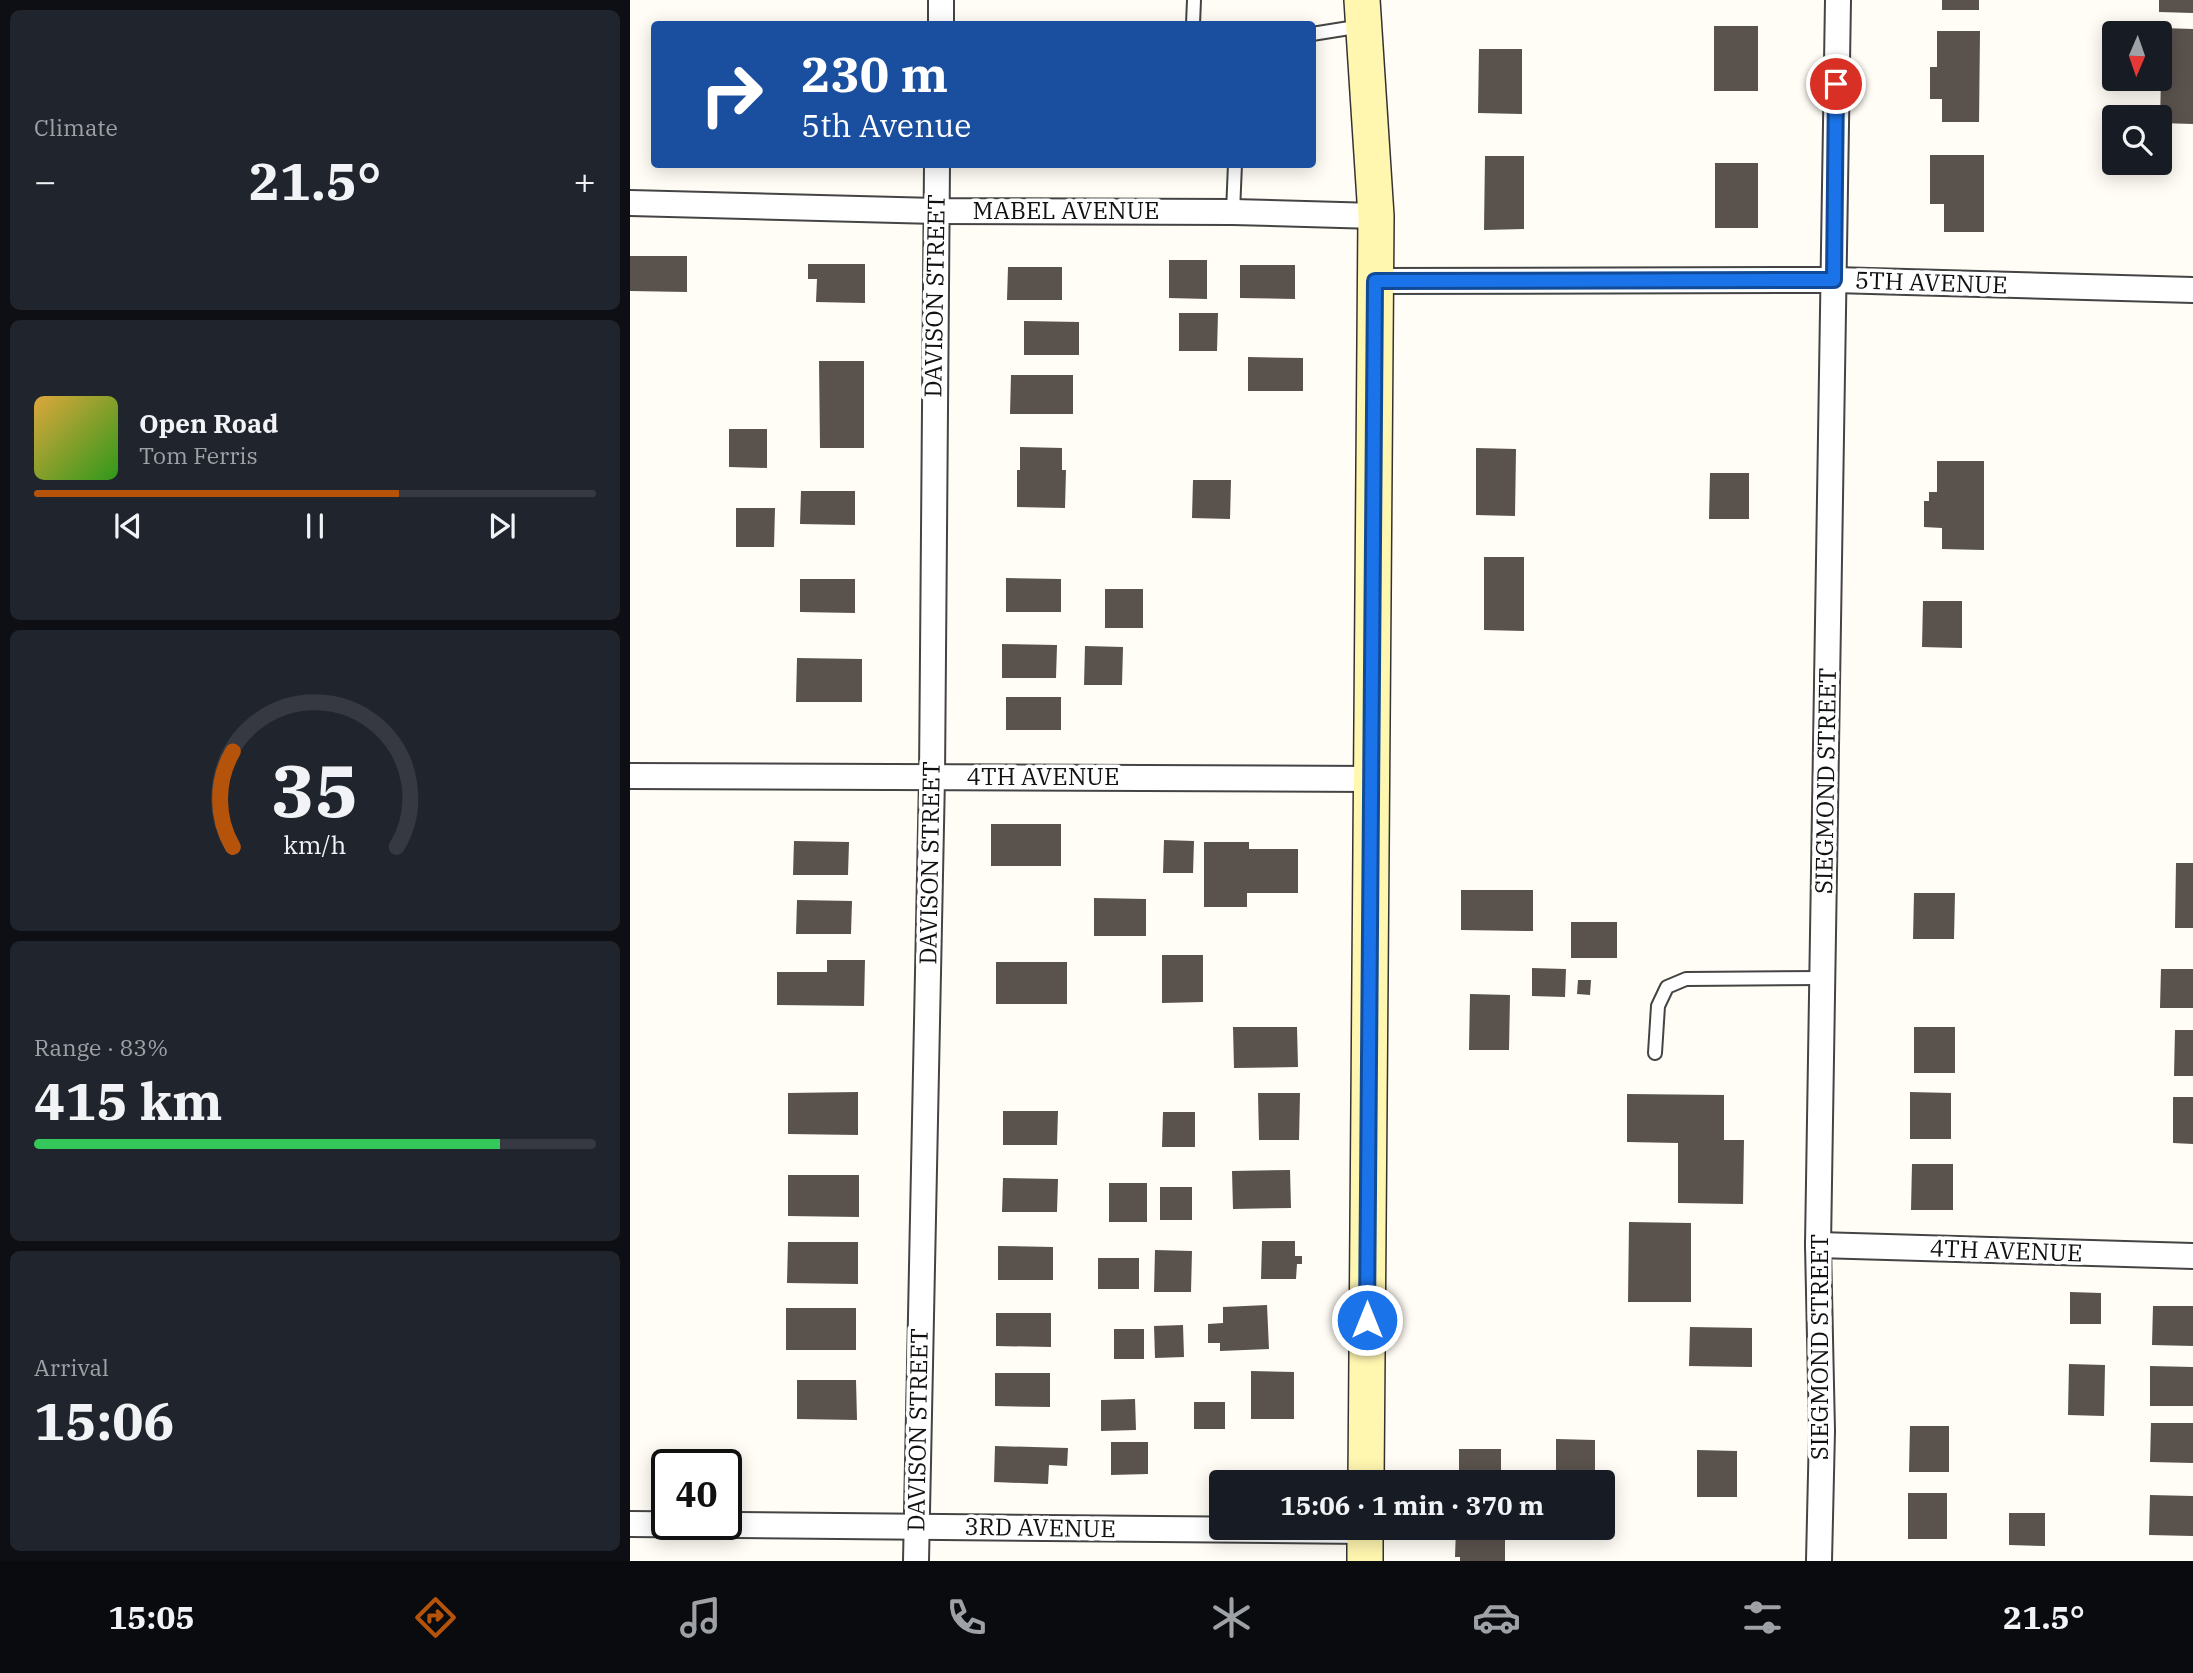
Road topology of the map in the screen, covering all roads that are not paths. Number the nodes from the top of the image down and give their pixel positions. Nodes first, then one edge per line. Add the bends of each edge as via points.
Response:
1 (942, 0) edge
2 (1194, 0) edge
3 (1838, 0) edge
4 (1362, 13) edge
5 (941, 21) edge
6 (1193, 21) edge
7 (1316, 32) edge
8 (937, 168) edge
9 (1235, 168) edge
10 (630, 203) edge
11 (936, 211) junction
12 (1233, 212) junction
13 (1376, 216) junction
14 (1834, 280) junction
15 (1375, 281) junction
16 (2193, 290) edge
17 (630, 776) edge
18 (932, 777) junction
19 (1371, 779) junction
20 (1823, 978) junction
21 (1655, 1053) dead end
22 (1818, 1245) junction
23 (2193, 1256) edge
24 (1366, 1470) edge
25 (630, 1524) edge
26 (916, 1526) junction
27 (1209, 1535) edge
28 (916, 1561) edge
29 (1819, 1561) edge

1 - 5 street
2 - 6 lane
3 - 14 street, SIEGMOND STREET
4 - 7 lane
4 - 13 street
8 - 11 street, DAVISON STREET
9 - 12 lane
10 - 11 street, MABEL AVENUE
11 - 12 street, MABEL AVENUE
11 - 18 street, DAVISON STREET
12 - 13 street, MABEL AVENUE
13 - 15 street
14 - 15 street, 5TH AVENUE
14 - 16 street, 5TH AVENUE
14 - 20 street, SIEGMOND STREET
15 - 19 street
17 - 18 street, 4TH AVENUE
18 - 19 street, 4TH AVENUE
18 - 26 street, DAVISON STREET
19 - 24 street
20 - 21 lane via 1686,979 1667,987 1658,1006
20 - 22 street, SIEGMOND STREET
22 - 23 street, 4TH AVENUE
22 - 29 street, SIEGMOND STREET
25 - 26 street, 3RD AVENUE
26 - 27 street, 3RD AVENUE
26 - 28 street, DAVISON STREET

